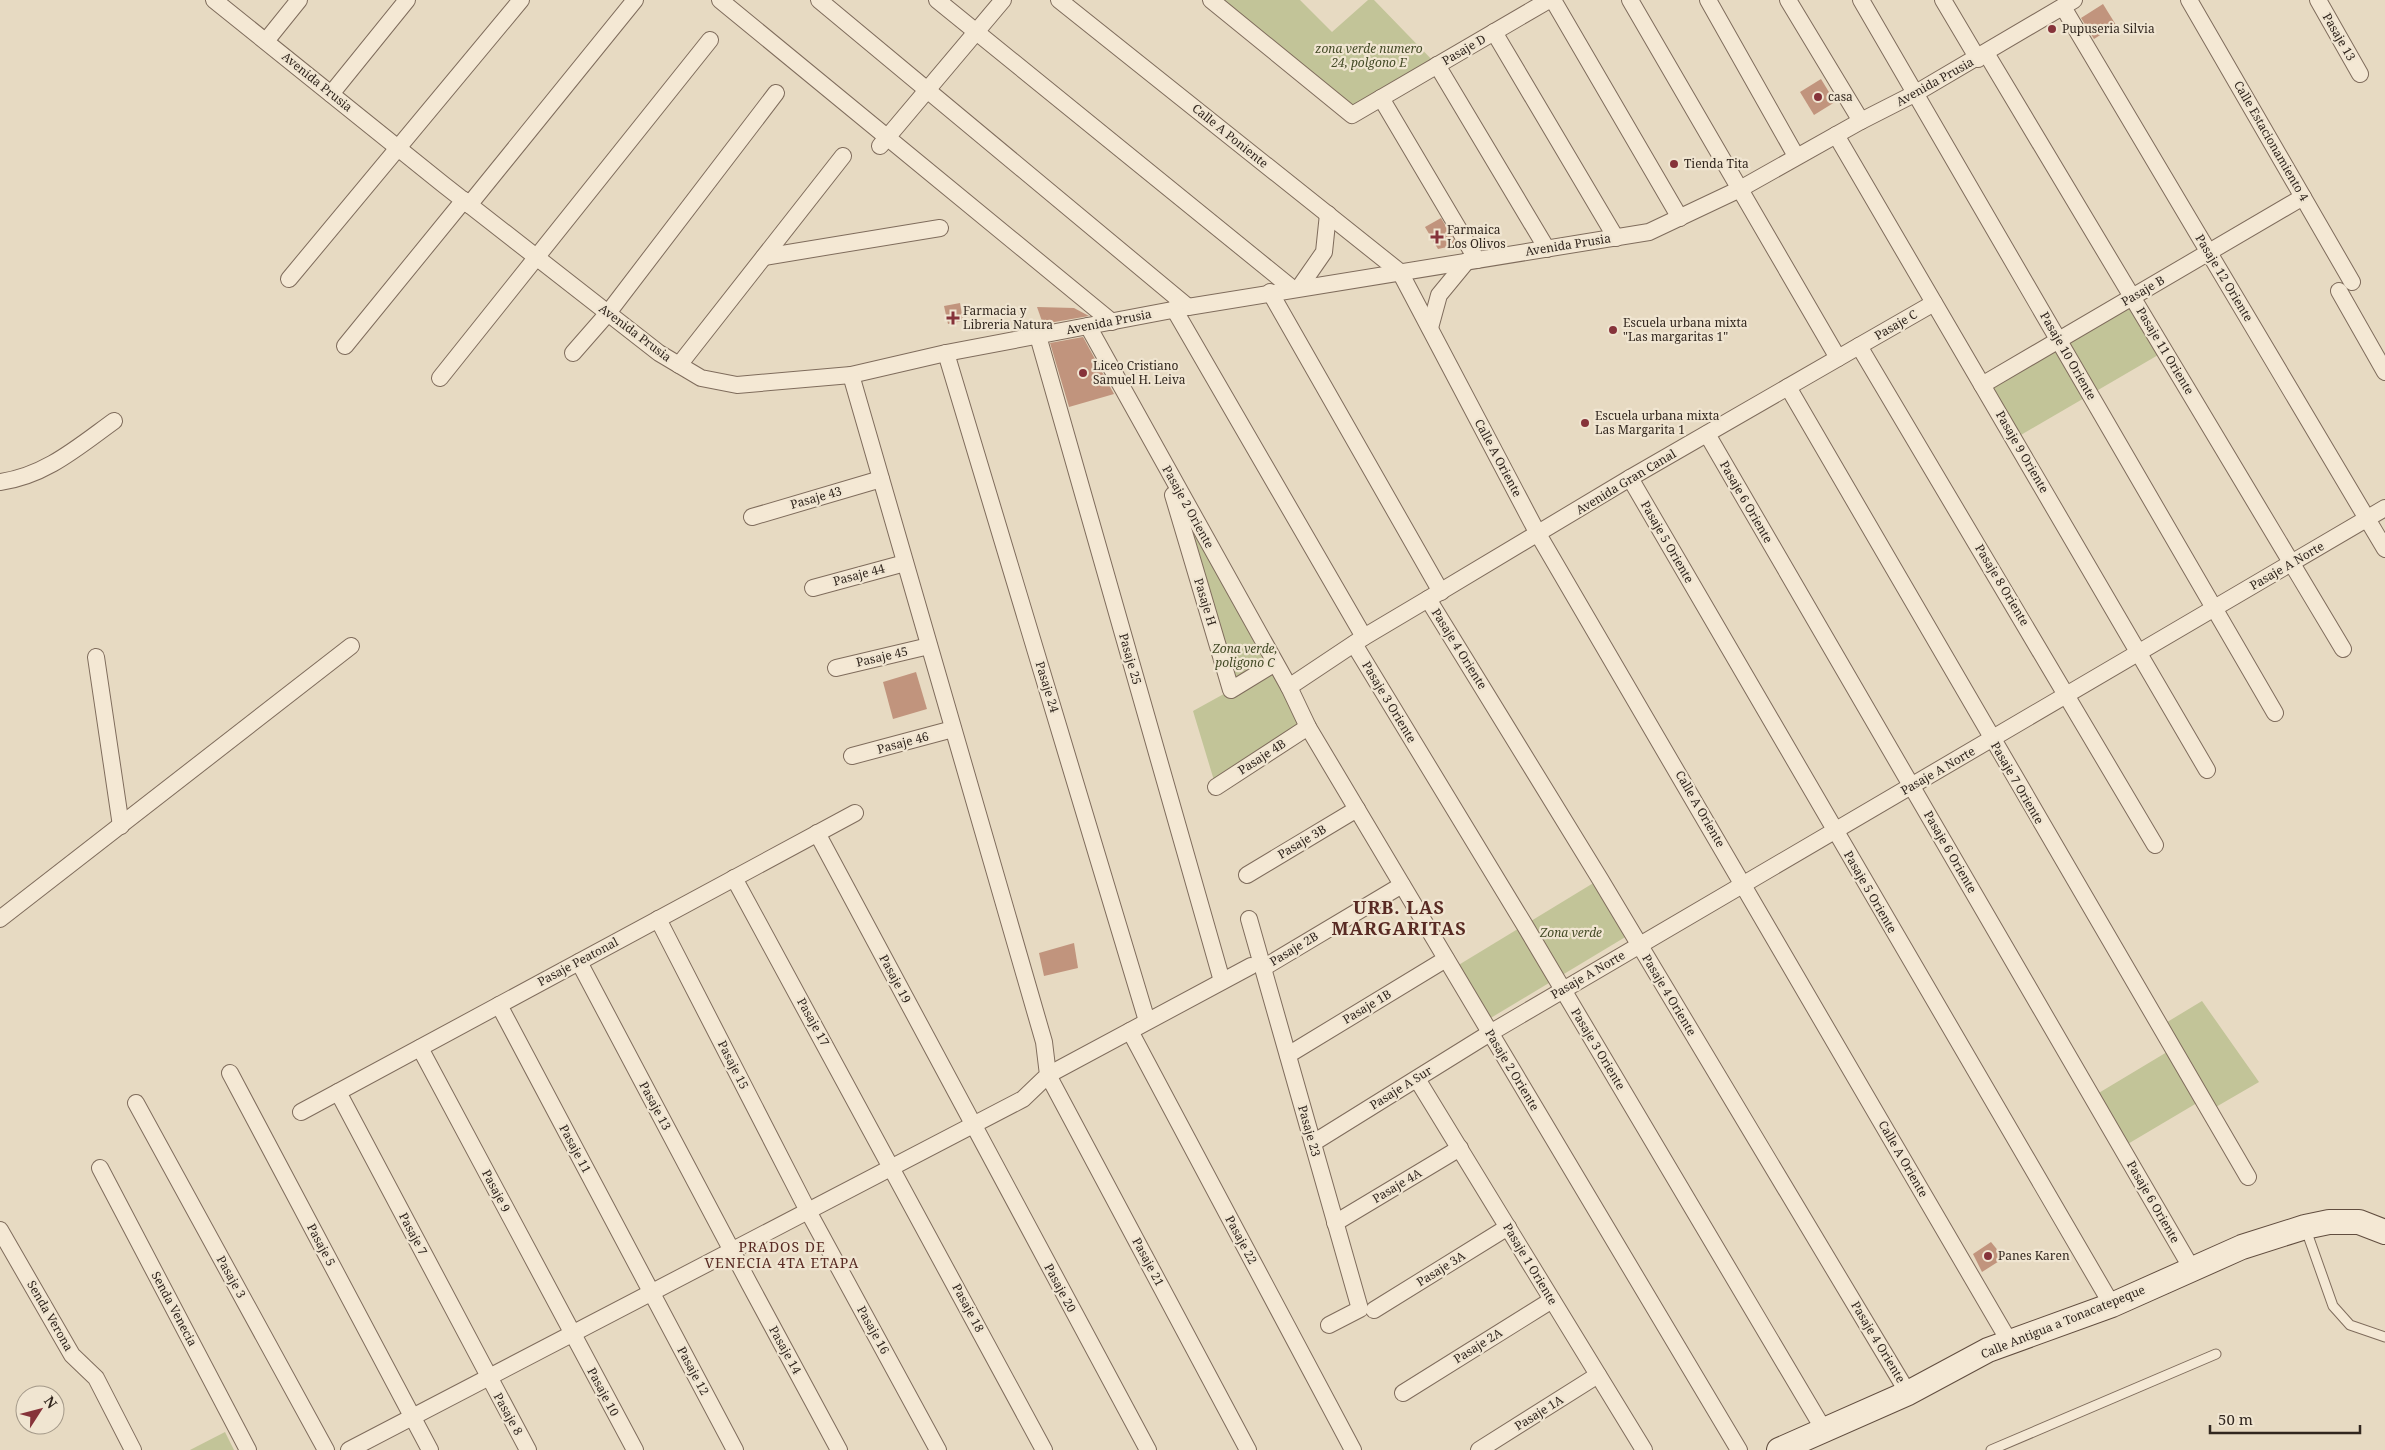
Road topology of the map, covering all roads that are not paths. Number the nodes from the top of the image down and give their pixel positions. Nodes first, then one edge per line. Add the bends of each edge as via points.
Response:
1 (214, 0) edge
2 (299, 0) edge
3 (407, 0) edge
4 (521, 0) edge
5 (635, 0) edge
6 (720, 0) edge
7 (819, 0) edge
8 (937, 0) edge
9 (1004, 0) edge
10 (1059, 0) edge
11 (1210, 0) edge
12 (1549, 0) edge
13 (1553, 0) edge
14 (1630, 0) edge
15 (1708, 0) edge
16 (1788, 0) edge
17 (1861, 0) edge
18 (1943, 0) edge
19 (2189, 0) edge
20 (2318, 0) edge
21 (2069, 3) edge
22 (976, 32) junction
23 (1494, 32) junction
24 (710, 40) dead end
25 (266, 41) junction
26 (1982, 56) junction
27 (1437, 65) junction
28 (2360, 74) dead end
29 (927, 90) junction
30 (1916, 93) junction
31 (331, 94) junction
32 (776, 94) dead end
33 (1381, 98) junction
34 (1860, 121) junction
35 (1836, 134) junction
36 (883, 142) junction
37 (398, 148) junction
38 (843, 156) dead end
39 (1796, 156) junction
40 (1740, 189) junction
41 (2303, 197) junction
42 (466, 203) junction
43 (1328, 214) junction
44 (1680, 218) junction
45 (940, 228) dead end
46 (1616, 238) junction
47 (1547, 248) junction
48 (2208, 252) junction
49 (536, 257) junction
50 (764, 257) junction
51 (1472, 260) junction
52 (1400, 272) junction
53 (289, 279) dead end
54 (1296, 288) junction
55 (1270, 292) junction
56 (2132, 297) junction
57 (1934, 303) junction
58 (1181, 308) junction
59 (608, 314) junction
60 (1112, 322) junction
61 (1088, 326) junction
62 (1430, 328) junction
63 (1038, 336) junction
64 (2059, 340) junction
65 (345, 346) dead end
66 (1858, 346) junction
67 (573, 354) dead end
68 (946, 354) junction
69 (1838, 358) junction
70 (679, 365) junction
71 (2385, 372) edge
72 (850, 375) junction
73 (440, 378) dead end
74 (1982, 385) junction
75 (1788, 387) junction
76 (114, 421) dead end
77 (1707, 434) junction
78 (1164, 464) junction
79 (1630, 478) junction
80 (881, 479) junction
81 (0, 482) edge
82 (2385, 508) edge
83 (752, 517) dead end
84 (2367, 519) junction
85 (1538, 534) junction
86 (2385, 550) edge
87 (905, 563) junction
88 (2292, 563) junction
89 (813, 588) dead end
90 (1434, 595) junction
91 (2214, 608) junction
92 (1359, 641) junction
93 (351, 646) dead end
94 (929, 646) junction
95 (2344, 649) dead end
96 (2139, 653) junction
97 (96, 657) dead end
98 (1275, 664) junction
99 (836, 668) dead end
100 (1295, 683) junction
101 (2067, 695) junction
102 (2275, 713) dead end
103 (1308, 727) junction
104 (953, 729) junction
105 (1992, 740) junction
106 (852, 756) dead end
107 (2207, 770) dead end
108 (1216, 787) dead end
109 (1912, 787) junction
110 (1357, 809) junction
111 (855, 813) dead end
112 (121, 826) junction
113 (1835, 832) junction
114 (817, 833) junction
115 (2156, 845) dead end
116 (1247, 875) dead end
117 (734, 878) junction
118 (1744, 884) junction
119 (1402, 885) junction
120 (0, 919) edge
121 (658, 919) junction
122 (1250, 919) dead end
123 (1640, 945) junction
124 (1446, 959) junction
125 (579, 962) junction
126 (1257, 967) junction
127 (1222, 982) junction
128 (1563, 990) junction
129 (499, 1005) junction
130 (1147, 1021) junction
131 (1130, 1031) junction
132 (1490, 1033) junction
133 (420, 1048) junction
134 (1288, 1055) junction
135 (230, 1073) dead end
136 (1048, 1075) junction
137 (1417, 1078) junction
138 (338, 1092) junction
139 (136, 1103) dead end
140 (301, 1112) dead end
141 (972, 1125) junction
142 (1313, 1143) junction
143 (1460, 1148) junction
144 (892, 1167) junction
145 (100, 1168) dead end
146 (2248, 1177) dead end
147 (808, 1211) junction
148 (1335, 1224) junction
149 (1508, 1227) junction
150 (2305, 1227) junction
151 (0, 1230) edge
152 (2385, 1232) edge
153 (732, 1250) junction
154 (2192, 1269) junction
155 (651, 1292) junction
156 (1552, 1300) junction
157 (2112, 1305) junction
158 (1374, 1310) dead end
159 (1329, 1325) dead end
160 (572, 1333) junction
161 (2385, 1337) edge
162 (2009, 1341) junction
163 (2216, 1354) dead end
164 (1598, 1375) junction
165 (488, 1377) junction
166 (1403, 1393) dead end
167 (1908, 1393) junction
168 (412, 1417) junction
169 (1824, 1430) junction
170 (133, 1450) edge
171 (248, 1450) edge
172 (326, 1450) edge
173 (349, 1450) edge
174 (430, 1450) edge
175 (528, 1450) edge
176 (635, 1450) edge
177 (736, 1450) edge
178 (839, 1450) edge
179 (938, 1450) edge
180 (1044, 1450) edge
181 (1148, 1450) edge
182 (1248, 1450) edge
183 (1353, 1450) edge
184 (1479, 1450) edge
185 (1644, 1450) edge
186 (1739, 1450) edge
187 (1779, 1450) edge
188 (1991, 1450) edge

1 - 25 street, Avenida Prusia
2 - 25 street
3 - 31 street
4 - 37 street
5 - 42 street
6 - 36 street
7 - 29 street
8 - 22 street
9 - 22 street
10 - 43 street, Calle A Poniente
11 - 33 street, Pasaje D via 1352,115
12 - 23 street, Pasaje D
13 - 44 street
14 - 40 street
15 - 39 street
16 - 34 street
17 - 30 street, Pasaje 10 Oriente
18 - 26 street
19 - 41 street, Calle Estacionamiento 4
20 - 28 street, Pasaje 13
21 - 26 street, Avenida Prusia
21 - 48 street, Pasaje 12 Oriente
22 - 29 street
22 - 54 street
23 - 27 street, Pasaje D
23 - 46 street
24 - 49 street
25 - 31 street, Avenida Prusia
26 - 30 street, Avenida Prusia
26 - 56 street, Pasaje 11 Oriente
27 - 33 street, Pasaje D
27 - 47 street
29 - 36 street
29 - 58 street
30 - 34 street, Avenida Prusia
30 - 64 street, Pasaje 10 Oriente
31 - 37 street, Avenida Prusia
32 - 59 street
33 - 51 street
34 - 35 street, Avenida Prusia
35 - 39 street, Avenida Prusia
35 - 57 street, Pasaje 9 Oriente
36 - 60 street
37 - 42 street, Avenida Prusia
37 - 53 street
38 - 50 street
39 - 40 street, Avenida Prusia
40 - 44 street, Avenida Prusia
40 - 69 street
41 - 48 street, Pasaje B
41 - 71 street, Calle Estacionamiento 4
42 - 49 street, Avenida Prusia
42 - 65 street
43 - 52 street, Calle A Poniente
43 - 54 street via 1324,252
44 - 46 street, Avenida Prusia via 1649,232
45 - 50 street
46 - 47 street, Avenida Prusia
47 - 51 street, Avenida Prusia
48 - 56 street, Pasaje B
48 - 84 street, Pasaje 12 Oriente
49 - 59 street, Avenida Prusia
49 - 73 street
50 - 70 street
51 - 52 street, Avenida Prusia
51 - 62 street via 1439,295
52 - 54 street, Avenida Prusia
52 - 62 street, Calle A Oriente
54 - 55 street, Avenida Prusia
55 - 58 street, Avenida Prusia
55 - 90 street, Pasaje 4 Oriente
56 - 64 street, Pasaje B
56 - 88 street, Pasaje 11 Oriente
57 - 66 street, Pasaje C
57 - 74 street, Pasaje 9 Oriente
58 - 60 street, Avenida Prusia
58 - 92 street, Pasaje 3 Oriente
59 - 67 street
59 - 70 street, Avenida Prusia via 658,353
60 - 61 street, Avenida Prusia
61 - 63 street, Avenida Prusia
61 - 78 street, Pasaje 2 Oriente
62 - 85 street, Calle A Oriente
63 - 68 street, Avenida Prusia
63 - 127 street, Pasaje 25
64 - 74 street, Pasaje B
64 - 91 street, Pasaje 10 Oriente
66 - 69 street
66 - 101 street, Pasaje 8 Oriente
68 - 72 street, Avenida Prusia
68 - 130 street, Pasaje 24
69 - 75 street, Avenida Gran Canal
70 - 72 street, Avenida Prusia via 701,378 737,385
72 - 80 street
74 - 96 street, Pasaje 9 Oriente
75 - 77 street, Avenida Gran Canal
75 - 105 street, Pasaje 7 Oriente
76 - 81 street via 49,467 18,480
77 - 79 street, Avenida Gran Canal
77 - 109 street, Pasaje 6 Oriente
78 - 98 street, Pasaje 2 Oriente
78 - 98 street, Pasaje H via 1231,690
79 - 85 street, Avenida Gran Canal
79 - 113 street, Pasaje 5 Oriente
80 - 83 street, Pasaje 43
80 - 87 street
82 - 84 street, Pasaje A Norte
84 - 86 street, Pasaje 12 Oriente
84 - 88 street, Pasaje A Norte
85 - 90 street, Avenida Gran Canal
85 - 118 street, Calle A Oriente
87 - 89 street, Pasaje 44
87 - 94 street
88 - 91 street, Pasaje A Norte
88 - 95 street, Pasaje 11 Oriente
90 - 92 street, Avenida Gran Canal
90 - 123 street, Pasaje 4 Oriente
91 - 96 street, Pasaje A Norte
91 - 102 street, Pasaje 10 Oriente
92 - 100 street, Avenida Gran Canal
92 - 128 street, Pasaje 3 Oriente
93 - 112 street
94 - 99 street, Pasaje 45
94 - 104 street
96 - 101 street, Pasaje A Norte
96 - 107 street, Pasaje 9 Oriente
97 - 112 street
98 - 100 street, Pasaje 2 Oriente
100 - 103 street, Pasaje 2 Oriente
101 - 105 street, Pasaje A Norte
101 - 115 street, Pasaje 8 Oriente
103 - 108 street, Pasaje 4B
103 - 110 street, Pasaje 2 Oriente
104 - 106 street, Pasaje 46
104 - 136 street via 1044,1042
105 - 109 street, Pasaje A Norte
105 - 146 street, Pasaje 7 Oriente
109 - 113 street, Pasaje A Norte
109 - 154 street, Pasaje 6 Oriente
110 - 116 street, Pasaje 3B
110 - 119 street, Pasaje 2 Oriente
111 - 114 street, Pasaje Peatonal
112 - 120 street
113 - 118 street, Pasaje A Norte
113 - 157 street, Pasaje 5 Oriente
114 - 117 street, Pasaje Peatonal
114 - 141 street, Pasaje 19
117 - 121 street, Pasaje Peatonal
117 - 144 street, Pasaje 17
118 - 123 street, Pasaje A Norte
118 - 162 street, Calle A Oriente
119 - 124 street, Pasaje 2 Oriente
119 - 126 street, Pasaje 2B
121 - 125 street, Pasaje Peatonal
121 - 147 street, Pasaje 15
122 - 126 street, Pasaje 23
123 - 128 street, Pasaje A Norte
123 - 167 street, Pasaje 4 Oriente
124 - 132 street, Pasaje 2 Oriente
124 - 134 street, Pasaje 1B
125 - 129 street, Pasaje Peatonal
125 - 153 street, Pasaje 13
126 - 127 street, Pasaje 2B
126 - 134 street, Pasaje 23
127 - 130 street, Pasaje 2B
128 - 132 street, Pasaje A Norte
128 - 169 street, Pasaje 3 Oriente
129 - 133 street, Pasaje Peatonal
129 - 155 street, Pasaje 11
130 - 131 street, Pasaje 2B
131 - 136 street, Pasaje 2B
131 - 183 street, Pasaje 22
132 - 137 street, Pasaje A Sur
132 - 186 street, Pasaje 2 Oriente
133 - 138 street, Pasaje Peatonal
133 - 160 street, Pasaje 9
134 - 142 street, Pasaje 23
135 - 168 street, Pasaje 5
136 - 141 street, Pasaje 2B via 1023,1099
136 - 182 street, Pasaje 21
137 - 142 street, Pasaje A Sur
137 - 143 street, Pasaje 1 Oriente
138 - 140 street, Pasaje Peatonal
138 - 165 street, Pasaje 7
139 - 172 street, Pasaje 3
141 - 144 street, Pasaje 2B
141 - 181 street, Pasaje 20
142 - 148 street, Pasaje 23
143 - 148 street, Pasaje 4A
143 - 149 street, Pasaje 1 Oriente
144 - 147 street, Pasaje 2B
144 - 180 street, Pasaje 18
145 - 171 street, Senda Venecia
147 - 153 street, Pasaje 2B
147 - 179 street, Pasaje 16
148 - 159 street, Pasaje 23 via 1360,1309
149 - 156 street, Pasaje 1 Oriente
149 - 158 street, Pasaje 3A
150 - 152 street, Calle Antigua a Tonacatepeque via 2352,1222
150 - 154 street, Calle Antigua a Tonacatepeque via 2233,1250
150 - 161 lane via 2333,1306 2350,1325
151 - 170 street, Senda Verona via 72,1354 96,1378
153 - 155 street, Pasaje 2B
153 - 178 street, Pasaje 14
154 - 157 street, Calle Antigua a Tonacatepeque
155 - 160 street, Pasaje 2B
155 - 177 street, Pasaje 12
156 - 164 street, Pasaje 1 Oriente
156 - 166 street, Pasaje 2A
157 - 162 street, Calle Antigua a Tonacatepeque
160 - 165 street, Pasaje 2B
160 - 176 street, Pasaje 10
162 - 167 street, Calle Antigua a Tonacatepeque
163 - 188 lane
164 - 184 street, Pasaje 1A
164 - 185 street, Pasaje 1 Oriente
165 - 168 street, Pasaje 2B
165 - 175 street, Pasaje 8
167 - 169 street, Calle Antigua a Tonacatepeque
168 - 173 street, Pasaje 2B
168 - 174 street, Pasaje 5
169 - 187 street, Calle Antigua a Tonacatepeque

